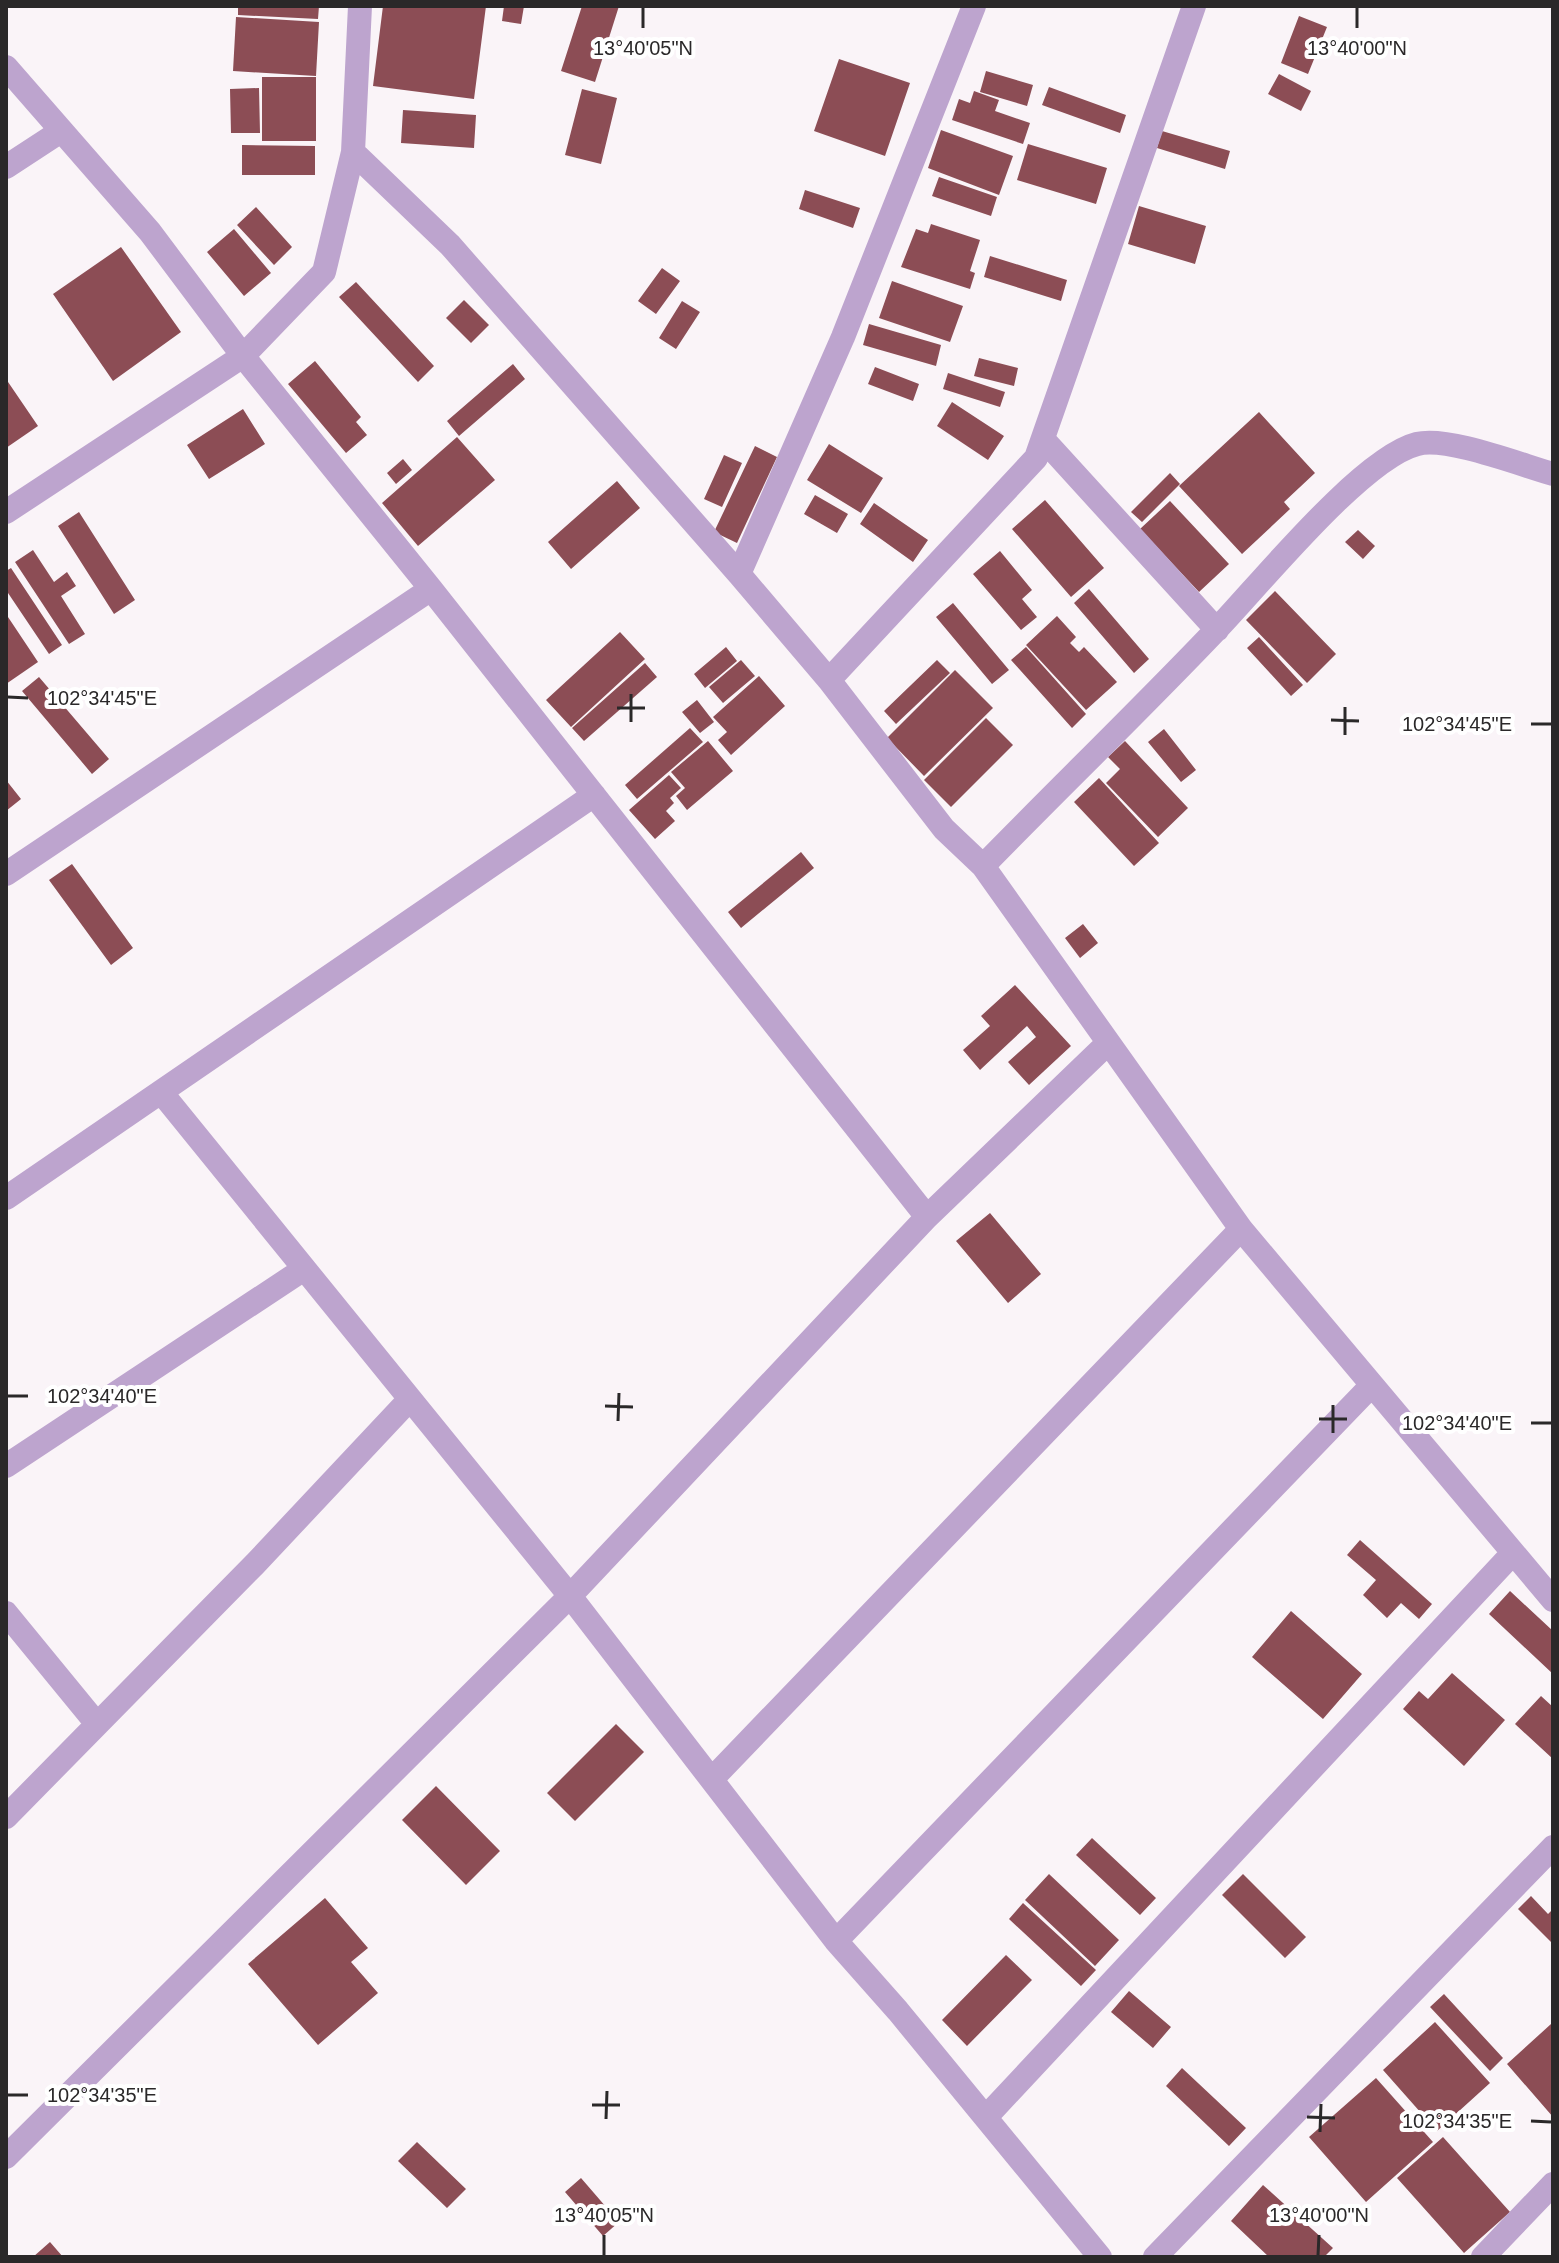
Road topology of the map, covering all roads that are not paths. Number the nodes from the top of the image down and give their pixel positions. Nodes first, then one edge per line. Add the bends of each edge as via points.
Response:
1 (360, 6) edge
2 (974, 6) edge
3 (1194, 6) edge
4 (6, 67) edge
5 (61, 131) junction
6 (353, 152) junction
7 (6, 167) edge
8 (243, 356) junction
9 (1043, 439) junction
10 (1553, 474) edge
11 (6, 512) edge
12 (739, 574) junction
13 (431, 589) junction
14 (1217, 630) junction
15 (829, 680) junction
16 (594, 795) junction
17 (983, 866) junction
18 (6, 874) edge
19 (1108, 1043) junction
20 (161, 1092) junction
21 (6, 1198) edge
22 (927, 1217) junction
23 (1241, 1229) junction
24 (304, 1269) junction
25 (1372, 1385) junction
26 (410, 1399) junction
27 (6, 1466) edge
28 (1513, 1553) junction
29 (570, 1596) junction
30 (1553, 1600) edge
31 (6, 1613) edge
32 (97, 1724) junction
33 (712, 1779) junction
34 (6, 1817) edge
35 (1553, 1847) edge
36 (836, 1941) junction
37 (986, 2117) junction
38 (6, 2157) edge
39 (1553, 2184) edge
40 (1100, 2257) edge
41 (1155, 2257) edge
42 (1483, 2257) edge

1 - 6 street
2 - 12 street via 843,337
3 - 9 street
4 - 5 street
5 - 7 street
5 - 8 street via 150,232
6 - 8 street via 324,272
6 - 12 street via 450,245
8 - 11 street
8 - 13 street
9 - 14 street
9 - 15 street via 1036,458
10 - 14 street via 1453,445 1422,443 1400,449 1327,512
12 - 15 street
13 - 16 street
13 - 18 street
14 - 17 street
15 - 17 street via 944,829
16 - 20 street
16 - 22 street
17 - 19 street
19 - 22 street
19 - 23 street
20 - 21 street
20 - 24 street
22 - 29 street
23 - 25 street
23 - 33 street
24 - 26 street
24 - 27 street
25 - 28 street
25 - 36 street
26 - 29 street
26 - 32 street
28 - 30 street
28 - 37 street
29 - 33 street
29 - 38 street
31 - 32 street
32 - 34 street
33 - 36 street
35 - 41 street
36 - 37 street
37 - 40 street
39 - 42 street

